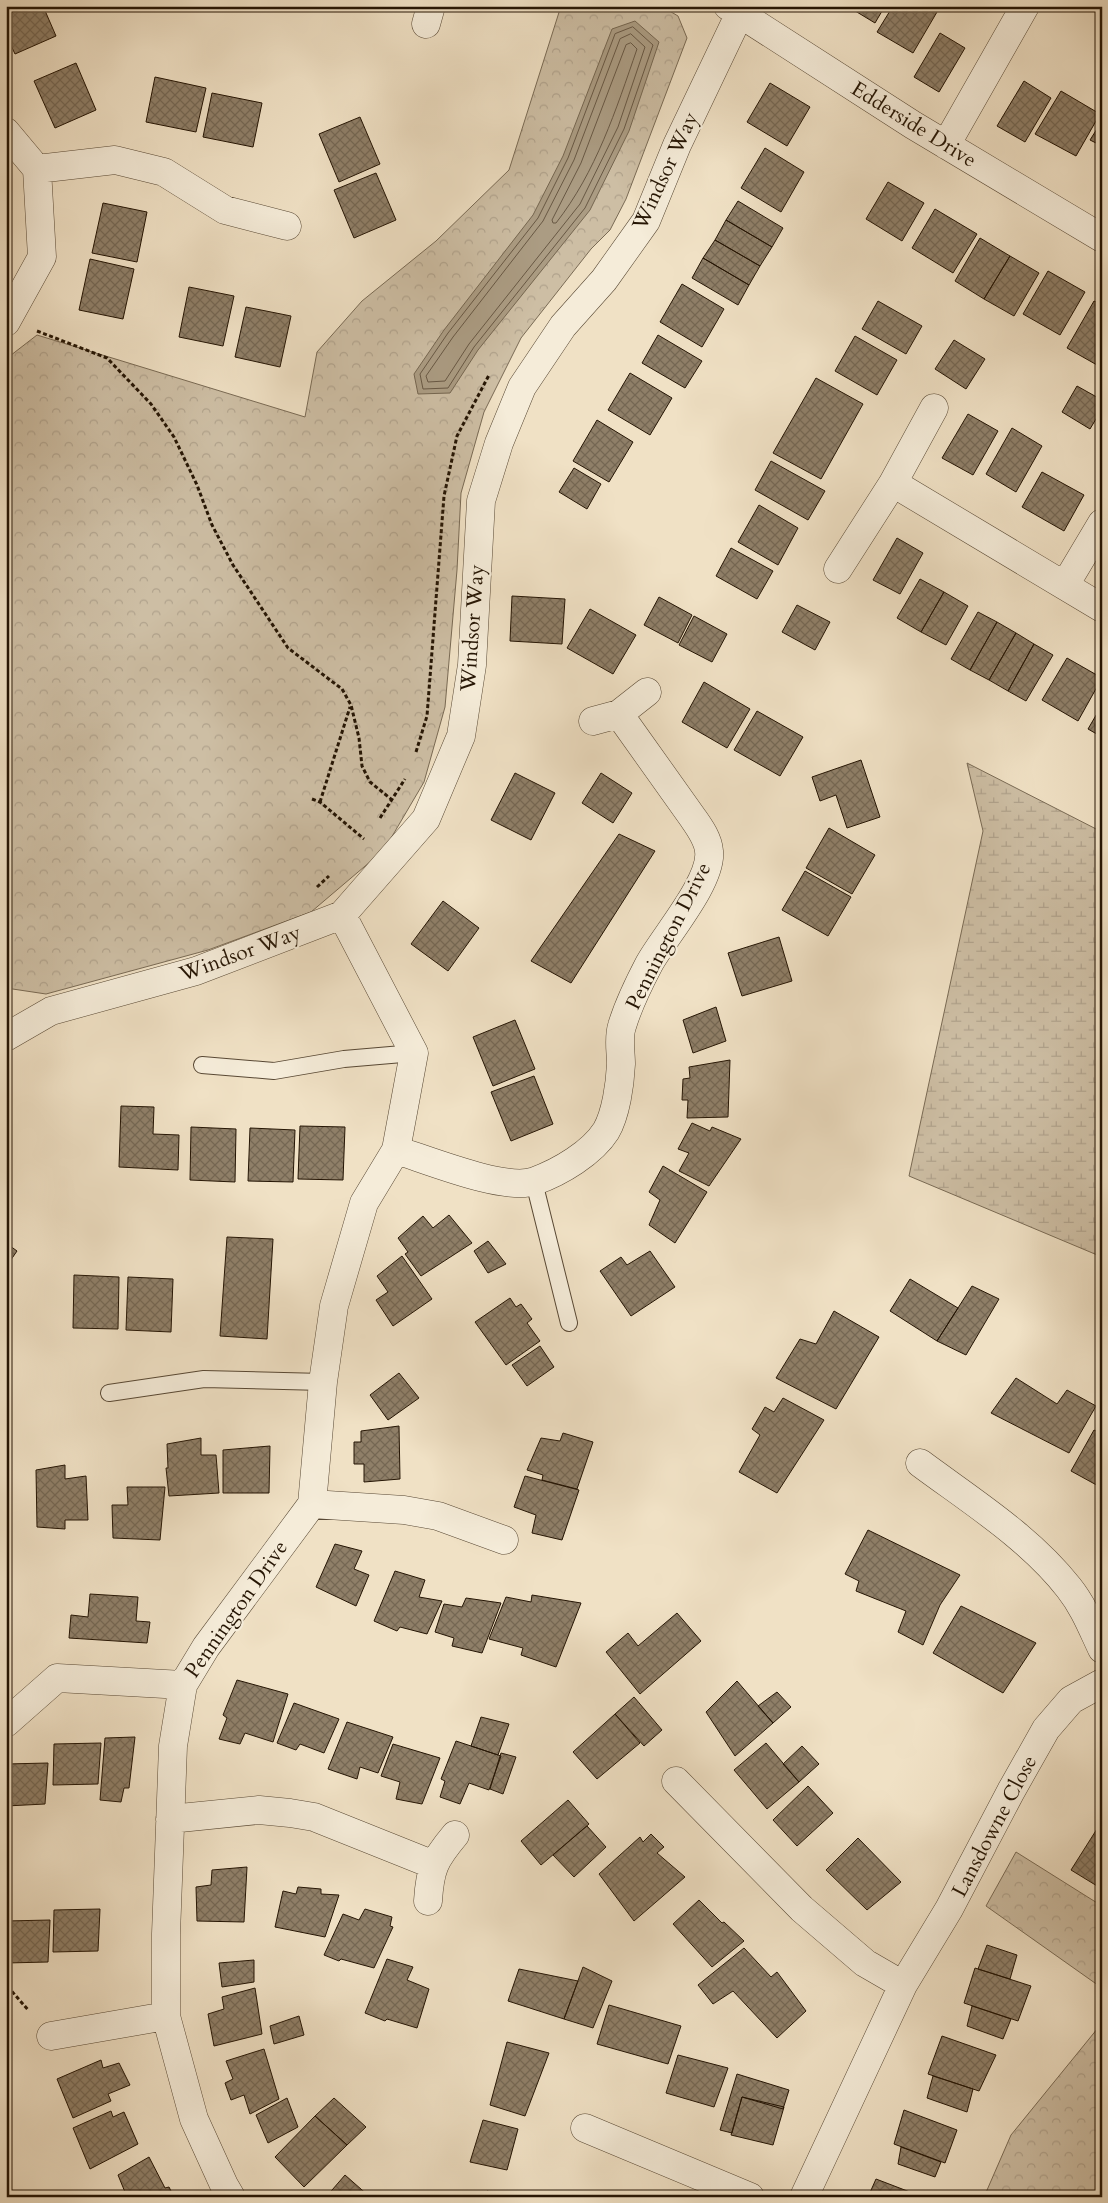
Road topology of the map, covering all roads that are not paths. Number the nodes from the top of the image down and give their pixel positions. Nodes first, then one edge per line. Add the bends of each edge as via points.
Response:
1 (1026, 6) edge
2 (734, 10) edge
3 (6, 132) edge
4 (946, 145) junction
5 (37, 169) junction
6 (287, 226) dead end
7 (1102, 238) edge
8 (7, 321) edge
9 (934, 408) dead end
10 (893, 483) junction
11 (1102, 523) edge
12 (838, 569) dead end
13 (1065, 586) junction
14 (1102, 608) edge
15 (647, 692) dead end
16 (342, 915) junction
17 (6, 1037) edge
18 (414, 1053) junction
19 (202, 1065) dead end
20 (396, 1150) junction
21 (534, 1182) junction
22 (569, 1323) dead end
23 (323, 1382) junction
24 (109, 1392) dead end
25 (920, 1462) dead end
26 (312, 1504) junction
27 (504, 1540) dead end
28 (1102, 1649) edge
29 (1102, 1683) edge
30 (183, 1685) junction
31 (6, 1723) edge
32 (676, 1781) dead end
33 (170, 1819) junction
34 (455, 1835) dead end
35 (434, 1865) junction
36 (428, 1902) dead end
37 (903, 1984) junction
38 (166, 2016) junction
39 (51, 2036) road end
40 (585, 2128) dead end
41 (231, 2197) edge
42 (750, 2197) edge
43 (804, 2197) edge

1 - 4 street
2 - 4 street, Edderside Drive
2 - 16 street, Windsor Way via 646,221 604,280 563,326 522,387 498,443 481,500 472,665 461,736 426,819
3 - 5 street
4 - 7 street, Edderside Drive
5 - 6 street via 115,160 164,172 225,210
5 - 8 street via 42,257
9 - 10 street
10 - 12 street
10 - 13 street
11 - 13 street
13 - 14 street
15 - 21 street, Pennington Drive via 606,717 693,818 710,852 706,871 681,919 649,963 621,1028 621,1066 614,1110 606,1130 565,1166
16 - 17 street, Windsor Way via 196,970 51,1011
16 - 18 street
18 - 19 lane via 344,1058 274,1071
18 - 20 street
20 - 21 street, Pennington Drive via 500,1182
20 - 23 street via 364,1202 334,1306
21 - 22 lane
23 - 24 lane via 204,1378
23 - 26 street
25 - 28 street via 1018,1536 1052,1568 1088,1618
26 - 27 street via 404,1510 438,1516
26 - 30 street, Pennington Drive via 212,1639
29 - 37 street, Lansdowne Close via 1071,1700 1046,1729 949,1909
30 - 31 street via 57,1678
30 - 33 street, Pennington Drive via 173,1746
32 - 37 street via 802,1909 865,1963
33 - 35 street via 259,1810 290,1812 314,1817
33 - 38 street, Pennington Drive
34 - 35 street
35 - 36 street via 429,1876
37 - 43 street, Lansdowne Close
38 - 39 street
38 - 41 street, Pennington Drive via 194,2119
40 - 42 street

